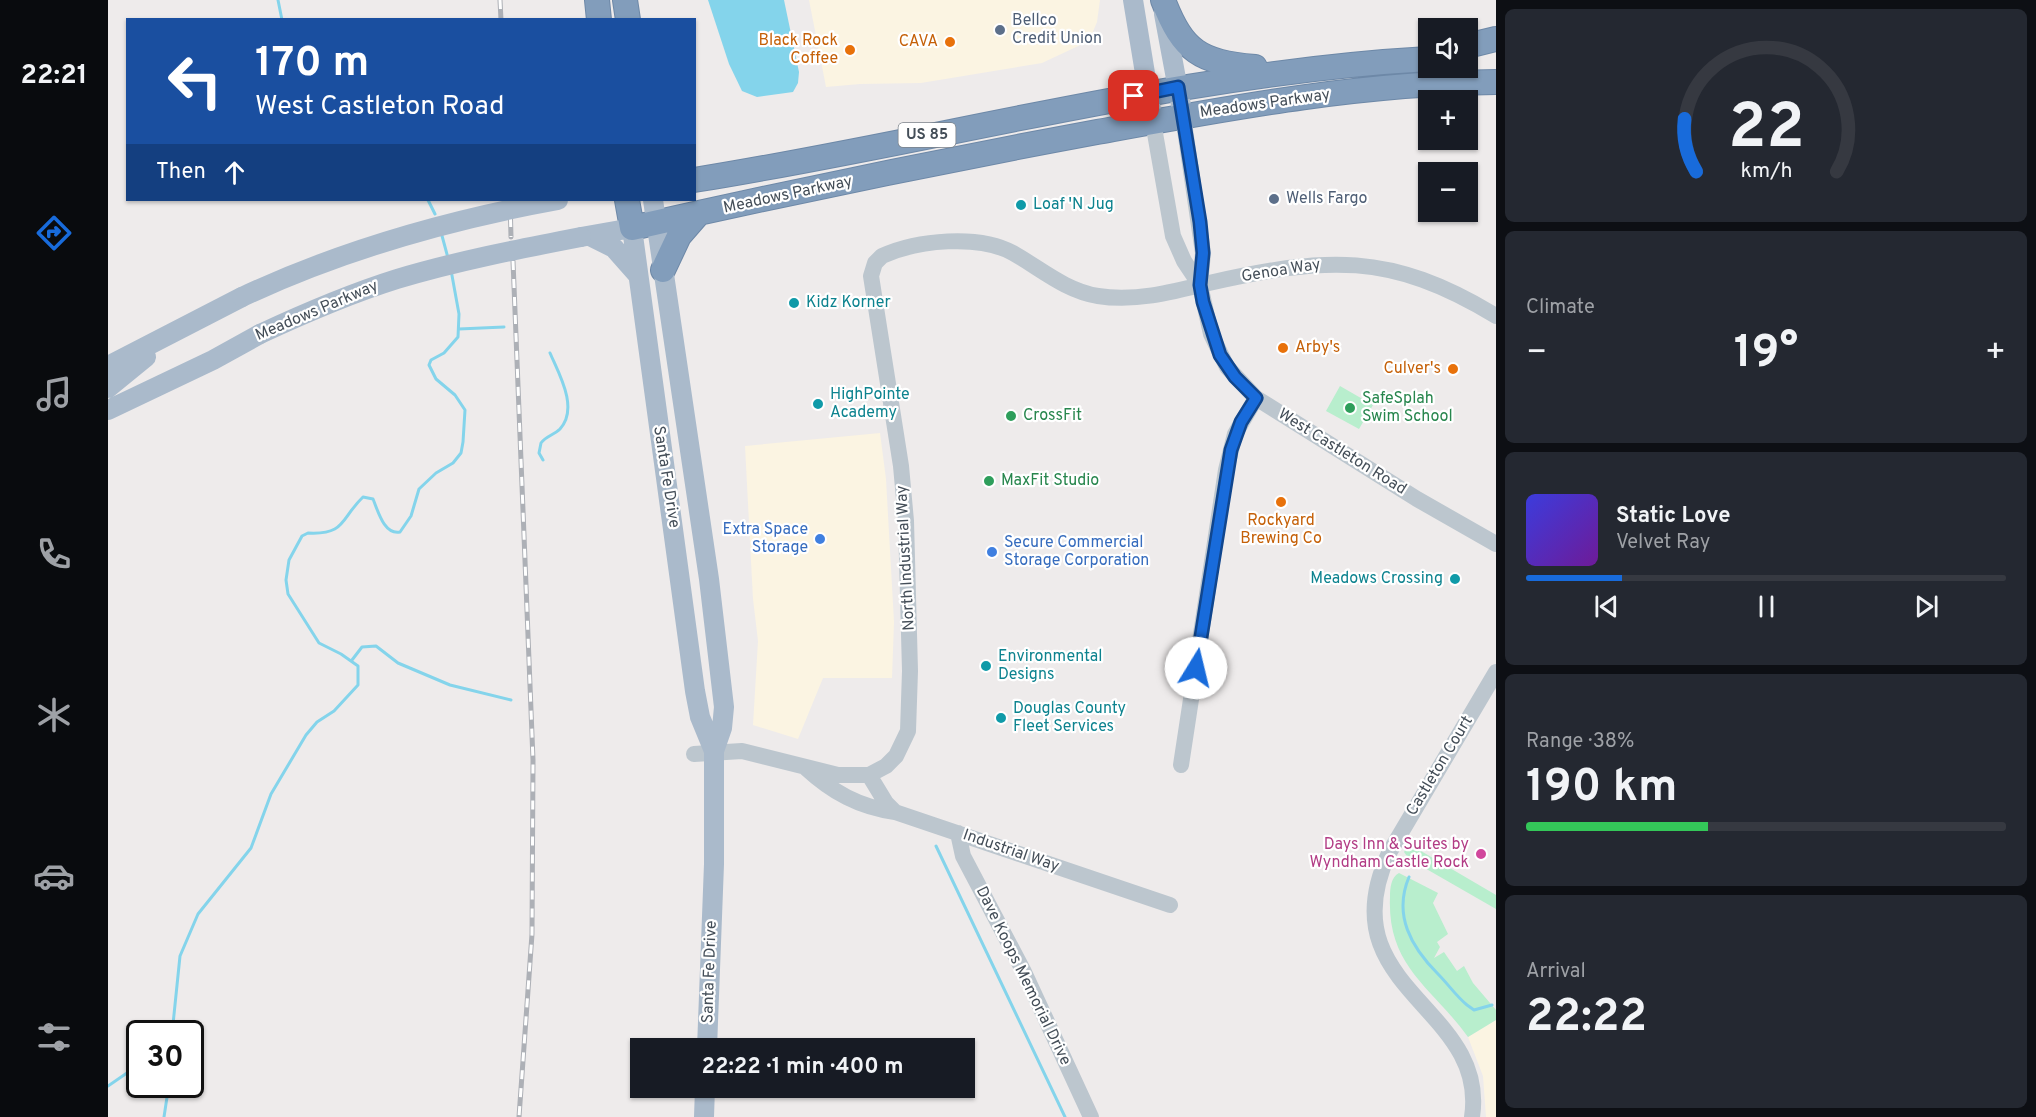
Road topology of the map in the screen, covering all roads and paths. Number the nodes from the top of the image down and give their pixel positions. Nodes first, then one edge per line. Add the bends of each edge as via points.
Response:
1 (597, 0) edge
2 (625, 0) edge
3 (1133, 0) edge
4 (1162, 0) edge
5 (599, 18) edge
6 (628, 18) edge
7 (1496, 39) edge
8 (1478, 43) edge
9 (1478, 58) edge
10 (1496, 58) edge
11 (1418, 59) edge
12 (1290, 70) junction
13 (1496, 82) edge
14 (1178, 87) junction
15 (1149, 93) junction
16 (1184, 116) junction
17 (1153, 122) junction
18 (698, 177) edge
19 (553, 201) edge
20 (627, 201) edge
21 (655, 211) edge
22 (699, 213) junction
23 (632, 228) junction
24 (585, 236) junction
25 (663, 270) junction
26 (637, 274) junction
27 (1200, 285) junction
28 (1496, 315) edge
29 (158, 341) junction
30 (108, 366) edge
31 (108, 388) edge
32 (1256, 398) junction
33 (108, 410) edge
34 (1496, 544) edge
35 (1496, 672) edge
36 (714, 751) junction
37 (694, 754) dead end
38 (1180, 765) dead end
39 (806, 767) junction
40 (869, 775) junction
41 (895, 812) junction
42 (958, 833) junction
43 (1170, 905) dead end
44 (707, 1038) edge
45 (705, 1098) edge
46 (704, 1117) edge
47 (1092, 1117) edge
48 (1472, 1117) edge

1 - 5 highway
2 - 6 highway
3 - 15 main road
4 - 12 highway via 1179,35 1202,55 1233,65
4 - 14 main road
7 - 8 highway
9 - 10 highway
11 - 12 highway, Meadows Parkway / US 85
12 - 14 highway, Meadows Parkway / US 85
13 - 16 highway, Meadows Parkway / US 85 via 1366,90
14 - 15 highway, Meadows Parkway / US 85
14 - 16 main road
15 - 17 main road
15 - 18 highway, Meadows Parkway / US 85
16 - 17 highway, Meadows Parkway / US 85
16 - 27 street via 1203,253
17 - 22 highway, Meadows Parkway / US 85
17 - 27 street via 1173,236
19 - 29 main road, bridge via 465,218 371,244 242,297
20 - 23 highway, Santa Fe Drive
21 - 22 highway, Meadows Parkway / US 85
21 - 23 highway, Meadows Parkway / US 85
21 - 25 main road, Santa Fe Drive
22 - 25 highway via 679,236
23 - 24 main road, Meadows Parkway
23 - 26 main road, Santa Fe Drive
24 - 26 main road via 614,248
24 - 33 main road, Meadows Parkway, bridge via 455,263 324,305
25 - 36 main road, Santa Fe Drive via 721,675 724,718
26 - 36 main road, Santa Fe Drive via 695,691 700,717
27 - 28 street, Genoa Way via 1293,266 1357,264 1424,279
27 - 32 street, West Castleton Road via 1220,355
27 - 40 street, North Industrial Way via 1141,297 1094,296 1065,285 1006,249 976,240 890,253 874,263 872,287 906,521 910,715 908,732 896,756
29 - 30 main road
29 - 31 main road via 152,353
32 - 34 street, West Castleton Road
32 - 38 street via 1241,422 1228,460
35 - 48 street, Castleton Court via 1389,853 1375,903 1378,933 1395,974 1449,1034 1466,1062 1473,1089
36 - 37 street
36 - 39 street via 742,751
36 - 44 main road, Santa Fe Drive
39 - 40 street via 838,775
39 - 41 street via 844,797 877,810
40 - 41 street
41 - 42 street, Industrial Way
42 - 43 street, Industrial Way
42 - 47 street, Dave Koops Memorial Drive via 963,856 1024,972
45 - 46 main road

